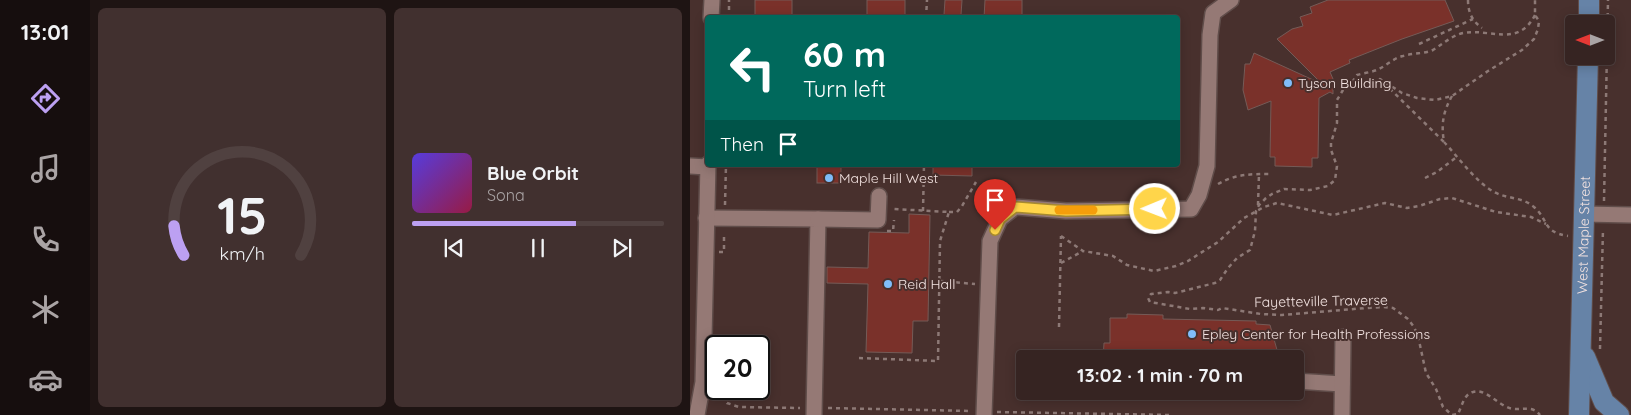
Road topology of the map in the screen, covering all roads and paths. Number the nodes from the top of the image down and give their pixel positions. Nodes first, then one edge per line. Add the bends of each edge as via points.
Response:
1 (712, 0) edge
2 (729, 0) edge
3 (927, 0) edge
4 (1231, 0) edge
5 (1468, 0) edge
6 (1535, 0) edge
7 (1589, 0) edge
8 (711, 15) edge
9 (729, 15) edge
10 (926, 15) edge
11 (1535, 15) junction
12 (1589, 15) edge
13 (1473, 19) junction
14 (1482, 28) dead end
15 (1420, 44) dead end
16 (1588, 65) edge
17 (1452, 96) junction
18 (1444, 142) junction
19 (1458, 156) junction
20 (705, 165) edge
21 (690, 166) edge
22 (707, 167) edge
23 (726, 167) edge
24 (924, 167) edge
25 (1260, 174) junction
26 (1270, 174) dead end
27 (1425, 178) dead end
28 (976, 182) dead end
29 (1213, 186) dead end
30 (879, 196) dead end
31 (1258, 205) junction
32 (923, 211) junction
33 (1257, 211) junction
34 (950, 212) junction
35 (1584, 214) junction
36 (1631, 215) edge
37 (706, 218) junction
38 (724, 218) junction
39 (818, 219) junction
40 (1546, 224) junction
41 (886, 230) dead end
42 (1584, 236) junction
43 (1083, 250) junction
44 (716, 252) dead end
45 (1060, 263) junction
46 (940, 281) junction
47 (975, 284) dead end
48 (1059, 327) dead end
49 (1343, 336) dead end
50 (1581, 347) junction
51 (859, 358) dead end
52 (1304, 382) edge
53 (1342, 384) junction
54 (723, 400) edge
55 (815, 412) edge
56 (984, 413) edge
57 (698, 415) edge
58 (1171, 415) edge
59 (1342, 415) edge
60 (1540, 415) edge
61 (1579, 415) edge
62 (1619, 415) edge

1 - 8 street
2 - 9 path
3 - 10 path
4 - 56 street via 1214,14 1210,35 1207,166 1199,195 1191,209 1066,211 1015,207 1000,219 990,241
5 - 13 path
6 - 11 path
7 - 12 main road
11 - 17 path via 1538,29 1534,39
11 - 31 path via 1530,24 1515,34 1462,34 1451,37 1432,50 1400,56 1378,69 1357,75 1337,100 1337,123 1331,143 1337,166 1336,180 1328,186 1310,190 1284,190 1272,194
13 - 14 path
13 - 15 path
16 - 35 main road, West Maple Street
17 - 18 path via 1442,118
17 - 18 path via 1435,100 1417,98 1380,79
18 - 19 path
19 - 27 path
19 - 40 path via 1495,193 1526,201 1536,208
20 - 21 street
22 - 37 street
23 - 38 path
24 - 32 path
25 - 26 path
25 - 29 path via 1230,177
25 - 31 path
28 - 34 path via 962,206 956,212
30 - 39 street via 878,220
31 - 33 path
32 - 34 path
32 - 41 path via 894,209 894,230
33 - 40 path via 1276,203 1333,215 1385,204 1407,208 1440,198 1452,198 1496,212 1532,217
33 - 43 path via 1188,261 1154,271 1128,265 1113,256
33 - 60 path, Fayetteville Traverse via 1250,250 1234,261 1220,280 1176,293 1151,294 1150,302 1190,309 1222,308 1261,314 1393,308 1414,327 1426,373 1447,412 1458,414 1465,397 1475,391 1509,408 1531,408
34 - 46 path via 940,241
35 - 36 street
35 - 42 main road, West Maple Street
37 - 38 street
37 - 57 street via 703,382
38 - 39 street
38 - 44 path via 724,252
39 - 55 street
40 - 42 path via 1554,233
42 - 50 main road, West Maple Street
43 - 45 path
43 - 45 path via 1061,236
45 - 48 path
46 - 47 path
46 - 51 path via 938,361
49 - 53 street
50 - 61 main road, West Maple Street
50 - 62 main road via 1604,402
52 - 53 street
53 - 59 street
54 - 55 path via 739,407
55 - 56 path
56 - 58 path

